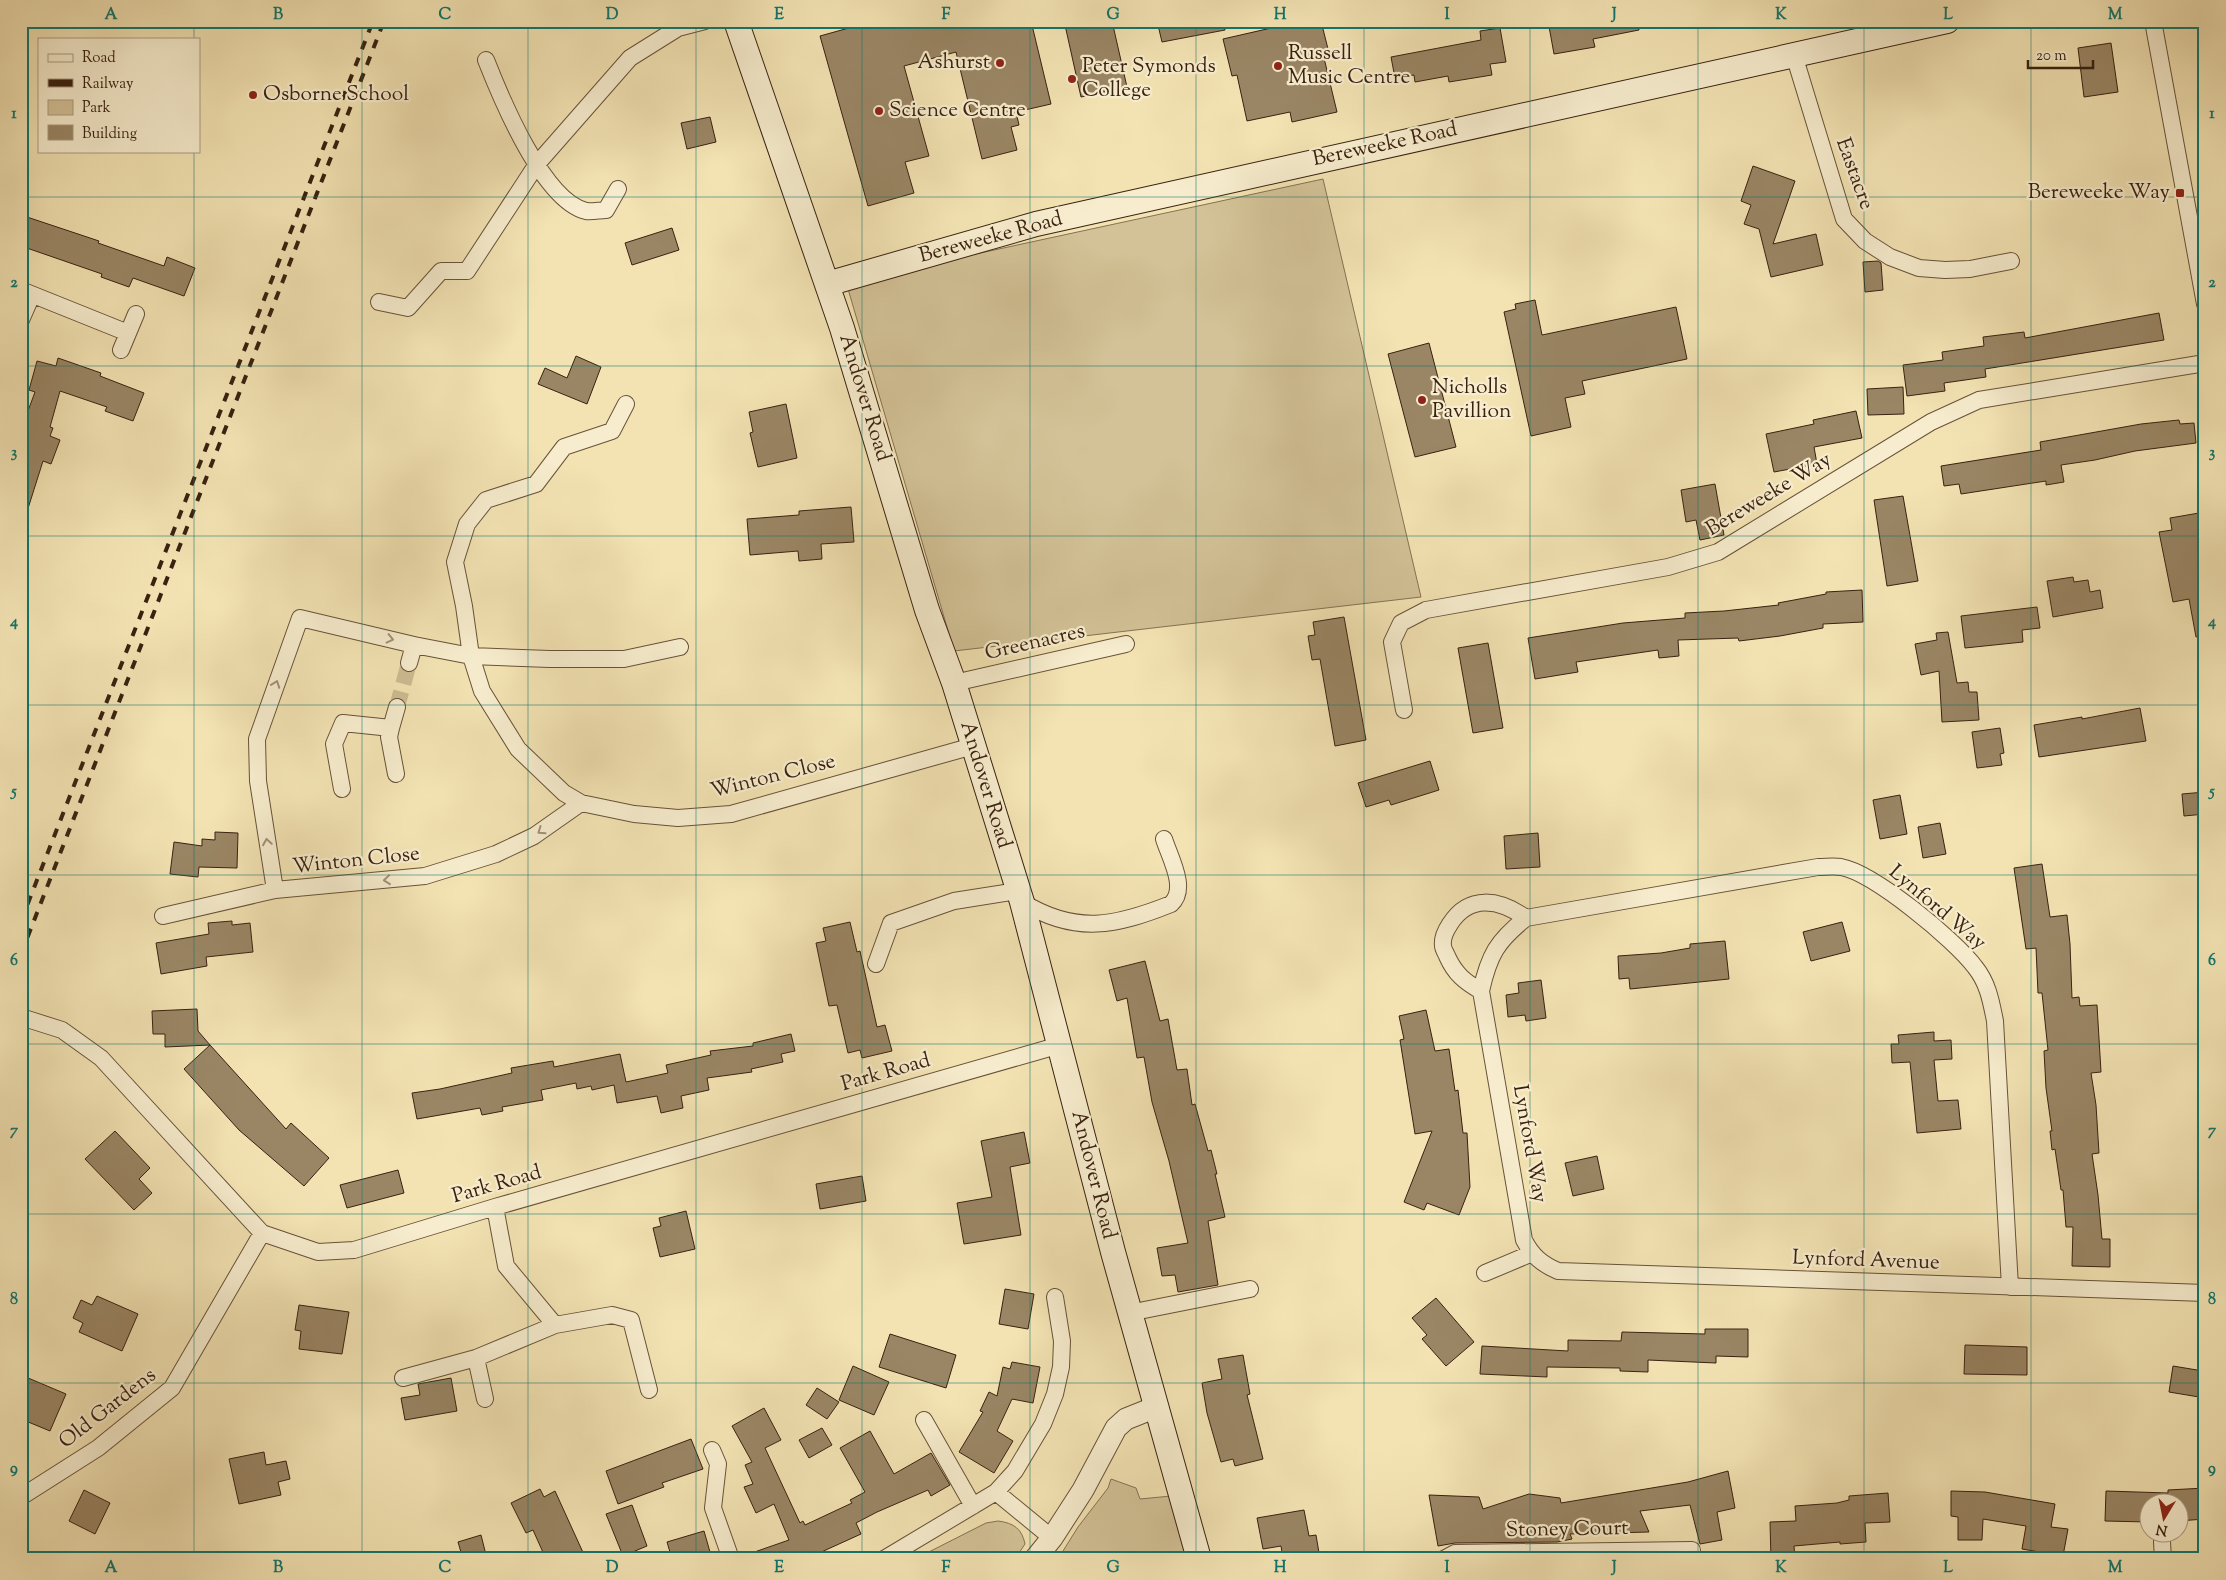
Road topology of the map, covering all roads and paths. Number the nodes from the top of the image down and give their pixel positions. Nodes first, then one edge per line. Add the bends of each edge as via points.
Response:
1 (705, 21) edge
2 (736, 21) edge
3 (1947, 21) edge
4 (2153, 21) edge
5 (1794, 55) junction
6 (486, 60) dead end
7 (537, 164) junction
8 (618, 189) dead end
9 (2011, 261) dead end
10 (827, 284) junction
11 (27, 292) edge
12 (379, 302) dead end
13 (2205, 304) edge
14 (136, 314) dead end
15 (21, 320) edge
16 (128, 333) junction
17 (121, 350) dead end
18 (2205, 363) edge
19 (626, 404) dead end
20 (1126, 644) dead end
21 (414, 645) junction
22 (680, 648) dead end
23 (471, 656) junction
24 (409, 663) tunnel mouth
25 (954, 684) junction
26 (397, 707) tunnel mouth
27 (1404, 710) dead end
28 (391, 728) junction
29 (973, 746) junction
30 (396, 774) dead end
31 (342, 789) dead end
32 (581, 803) junction
33 (1164, 839) dead end
34 (276, 890) junction
35 (1020, 897) junction
36 (163, 916) dead end
37 (1526, 918) junction
38 (876, 964) dead end
39 (1481, 991) junction
40 (21, 1017) edge
41 (1060, 1045) junction
42 (495, 1207) junction
43 (262, 1233) junction
44 (1530, 1254) junction
45 (1485, 1273) dead end
46 (2010, 1287) junction
47 (1250, 1288) dead end
48 (2205, 1293) edge
49 (1055, 1297) dead end
50 (1129, 1314) junction
51 (556, 1325) junction
52 (476, 1358) junction
53 (403, 1378) dead end
54 (649, 1390) dead end
55 (485, 1399) dead end
56 (1156, 1407) junction
57 (924, 1420) dead end
58 (712, 1450) dead end
59 (996, 1492) junction
60 (21, 1497) edge
61 (973, 1506) junction
62 (1052, 1538) junction
63 (2162, 1542) dead end
64 (1692, 1550) dead end
65 (731, 1559) edge
66 (884, 1559) edge
67 (1035, 1559) edge
68 (1199, 1559) edge
69 (1444, 1559) edge
70 (2163, 1559) edge

1 - 7 street via 678,28 630,58
2 - 10 main road, Andover Road
3 - 5 main road, Bereweeke Road
4 - 13 street
5 - 9 street, Eastacre via 1844,219 1865,242 1918,268 1970,269
5 - 10 main road, Bereweeke Road via 1036,224
6 - 7 street via 505,109
7 - 8 street via 560,196 586,211 606,210
7 - 12 street via 467,272 442,271 408,308
10 - 25 main road, Andover Road via 927,610
11 - 15 street
11 - 16 street
14 - 16 street
16 - 17 street
18 - 27 street, Bereweeke Way via 1979,400 1931,422 1718,552 1668,567 1426,610 1401,623 1392,642
19 - 23 street via 612,431 564,447 536,484 486,500 467,524 455,562
20 - 25 street, Greenacres
21 - 23 street, Winton Close
21 - 24 street
34 -> 21 street, Winton Close via 258,781 257,739 300,618
22 - 23 street, Winton Close via 624,660
23 - 32 street, Winton Close via 482,691 518,749 564,793
25 - 29 main road, Andover Road
26 - 28 street
28 - 30 street via 389,737
28 - 31 street via 343,723 334,744
29 - 32 street, Winton Close via 731,814 678,818 634,814
29 - 35 main road, Andover Road
32 -> 34 street, Winton Close via 534,836 496,854 426,876
33 - 35 street via 1179,886 1176,900 1171,904 1128,919 1092,925 1038,912
34 - 36 street
35 - 38 street via 954,901 891,923
35 - 41 main road, Andover Road
37 - 39 street, Lynford Way via 1496,946 1485,971
37 - 39 street via 1515,910 1488,903 1469,904 1455,916 1446,931 1443,946 1452,968 1464,982
37 - 46 street, Lynford Way via 1818,867 1842,867 1869,878 1920,916 1976,967 1989,992 1995,1020
39 - 44 street, Lynford Way via 1524,1240
40 - 43 street, Park Road via 62,1030 101,1058
41 - 42 street, Park Road
41 - 50 main road, Andover Road
42 - 43 street, Park Road via 354,1250 318,1252
42 - 51 street via 506,1266
43 - 60 street, Old Gardens via 172,1388 98,1448
44 - 45 street
44 - 46 street, Lynford Avenue via 1558,1271
46 - 48 street, Lynford Avenue
47 - 50 street
49 - 59 street via 1062,1341 1061,1367 1054,1394 1031,1447
50 - 56 main road, Andover Road
51 - 52 street
51 - 54 street via 612,1315 631,1320
52 - 53 street
52 - 55 street
56 - 62 street via 1126,1419 1116,1428 1083,1490
56 - 68 main road, Andover Road
57 - 61 street
58 - 65 street via 718,1464 713,1508
59 - 61 street
59 - 62 street
61 - 66 street
62 - 67 street
63 - 70 street
64 - 69 street, Stoney Court via 1455,1553

